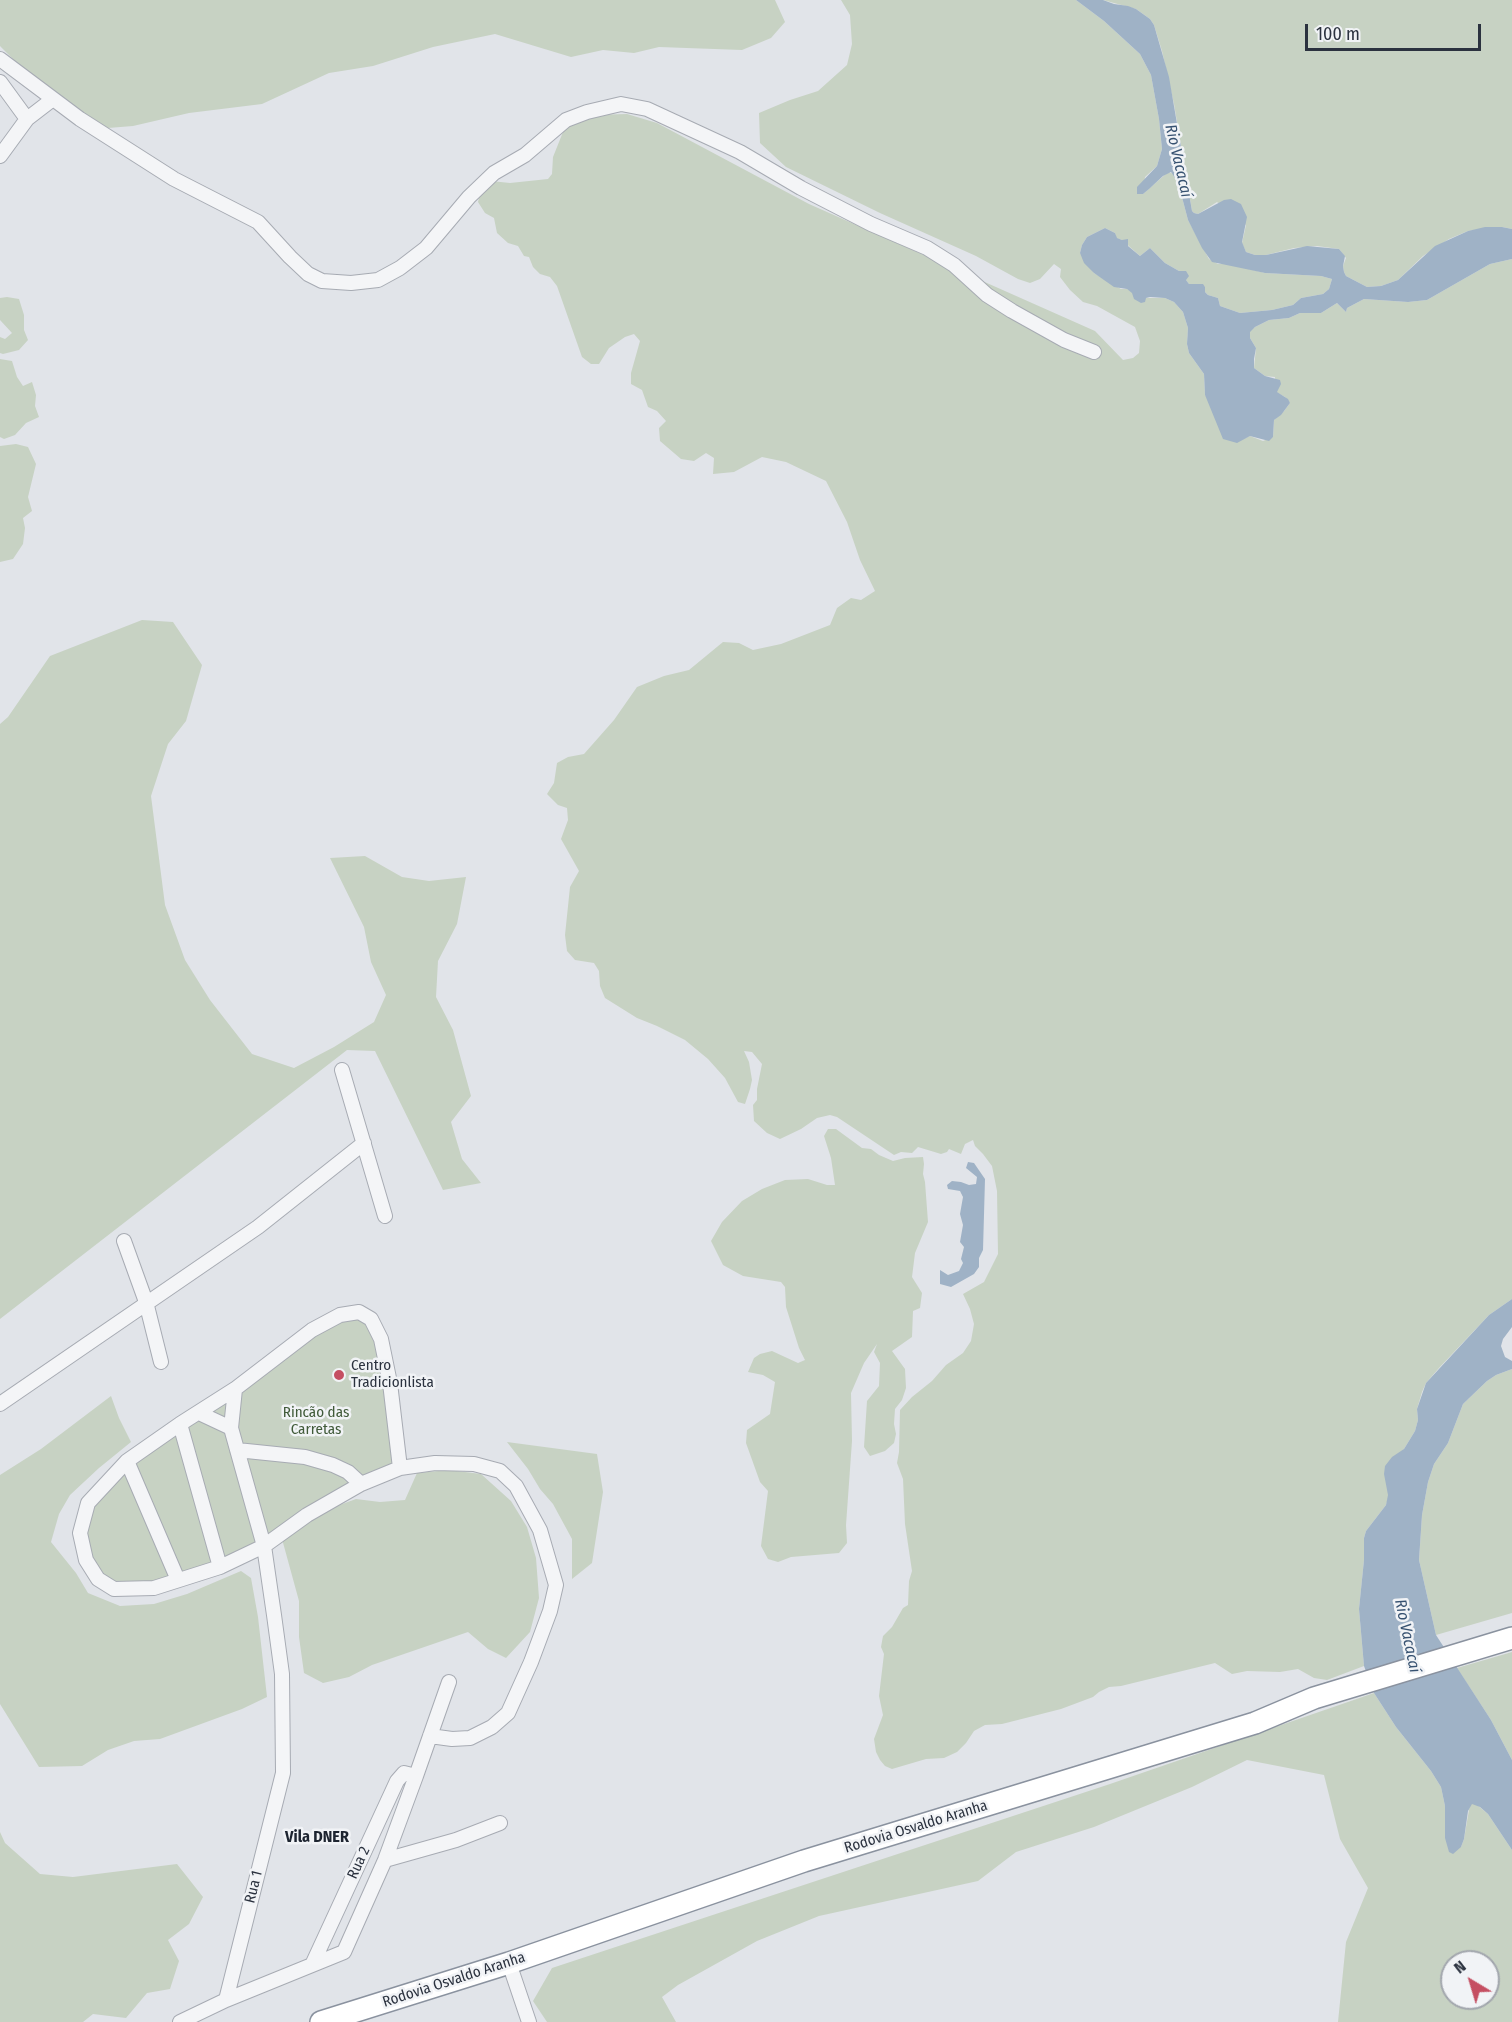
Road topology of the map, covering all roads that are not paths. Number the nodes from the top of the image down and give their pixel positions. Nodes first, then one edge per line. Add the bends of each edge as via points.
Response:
1 (0, 59) edge
2 (0, 82) edge
3 (53, 99) junction
4 (27, 119) junction
5 (0, 156) edge
6 (1094, 352) dead end
7 (342, 1070) dead end
8 (364, 1143) junction
9 (385, 1216) dead end
10 (124, 1241) dead end
11 (146, 1302) junction
12 (161, 1362) dead end
13 (235, 1389) junction
14 (0, 1404) edge
15 (199, 1413) junction
16 (180, 1424) junction
17 (231, 1428) junction
18 (237, 1450) junction
19 (127, 1461) junction
20 (400, 1468) junction
21 (361, 1484) junction
22 (264, 1546) junction
23 (220, 1567) junction
24 (178, 1580) junction
25 (1507, 1640) edge
26 (449, 1682) dead end
27 (430, 1736) junction
28 (416, 1776) junction
29 (500, 1823) dead end
30 (385, 1860) junction
31 (508, 1963) junction
32 (312, 1965) junction
33 (226, 2000) junction
34 (180, 2022) edge
35 (321, 2022) edge
36 (529, 2022) edge

1 - 3 street
2 - 4 street
3 - 4 street
3 - 6 street via 174,179 258,222 308,274 322,281 351,283 378,280 400,268 426,248 487,179 525,155 566,120 621,105 647,109 740,152 871,224 927,248 1012,311
4 - 5 street
7 - 8 street
8 - 9 street
8 - 11 street via 258,1227
10 - 11 street
11 - 12 street
11 - 14 street
13 - 15 street
13 - 17 street
13 - 20 street via 312,1330 340,1315 358,1312 371,1319 381,1339
15 - 16 street
15 - 17 street
16 - 19 street
16 - 23 street
17 - 18 street, Rua 1
18 - 21 street via 305,1457 348,1472
18 - 22 street, Rua 1
19 - 24 street
19 - 24 street via 88,1503 80,1533 86,1560 98,1579 114,1589 154,1588
20 - 21 street
20 - 27 street via 435,1463 474,1464 500,1471 516,1486 540,1530 556,1585 531,1662 508,1713 470,1738
21 - 22 street
22 - 23 street
22 - 33 street, Rua 1 via 282,1674 283,1773
23 - 24 street
25 - 31 highway, Rodovia Osvaldo Aranha via 804,1861
26 - 27 street, Rua 2
27 - 28 street, Rua 2
28 - 30 street, Rua 2
28 - 32 street, Rua 2 via 404,1773 397,1781
29 - 30 street
30 - 32 street, Rua 2 via 344,1952
31 - 35 highway, Rodovia Osvaldo Aranha
31 - 36 street
32 - 33 street, Rua 2
33 - 34 street, Rua 2

